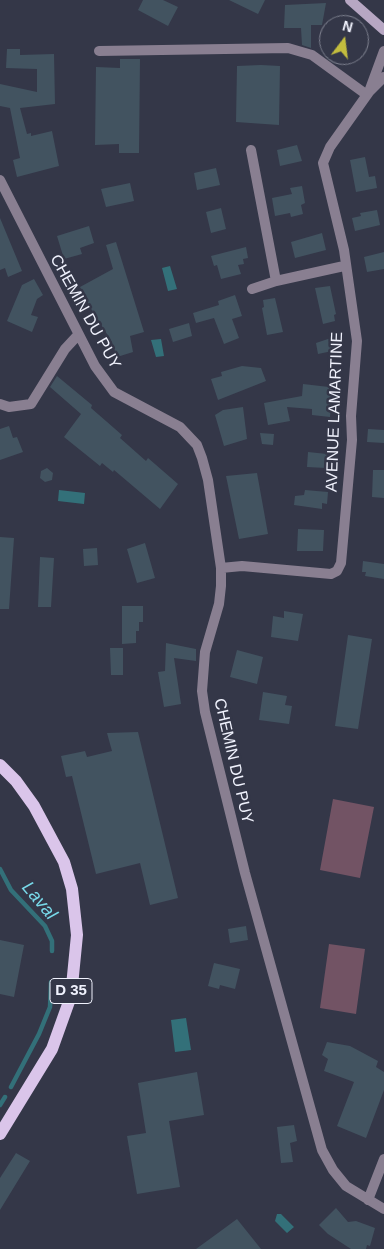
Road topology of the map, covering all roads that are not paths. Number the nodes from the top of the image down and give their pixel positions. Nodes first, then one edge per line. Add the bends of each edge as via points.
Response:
1 (350, 0) edge
2 (384, 30) edge
3 (99, 51) dead end
4 (384, 51) edge
5 (384, 77) edge
6 (368, 93) junction
7 (251, 150) dead end
8 (0, 180) edge
9 (344, 266) junction
10 (276, 281) junction
11 (252, 289) dead end
12 (78, 335) junction
13 (0, 404) edge
14 (220, 568) junction
15 (0, 765) edge
16 (0, 1134) edge
17 (384, 1159) edge
18 (368, 1200) junction
19 (384, 1209) edge

1 - 2 street
3 - 6 street via 288,48 312,56
4 - 6 street, AVENUE LAMARTINE
5 - 6 street, AVENUE LAMARTINE
6 - 9 street, AVENUE LAMARTINE via 330,147 323,163 344,250
7 - 10 street
8 - 12 street, CHEMIN DU PUY
9 - 10 street
9 - 14 street, AVENUE LAMARTINE via 356,342 352,440 341,563 331,574 242,566
10 - 11 street
12 - 13 street via 65,349 31,404 9,407
12 - 14 street, CHEMIN DU PUY via 114,392 180,426 197,444 208,480
14 - 18 street, CHEMIN DU PUY via 219,604 202,673 205,712 245,873 322,1150 346,1186
15 - 16 main road, D 35 via 34,806 64,862 72,889 77,935 71,996 52,1049
17 - 18 street
18 - 19 street, CHEMIN DU PUY

